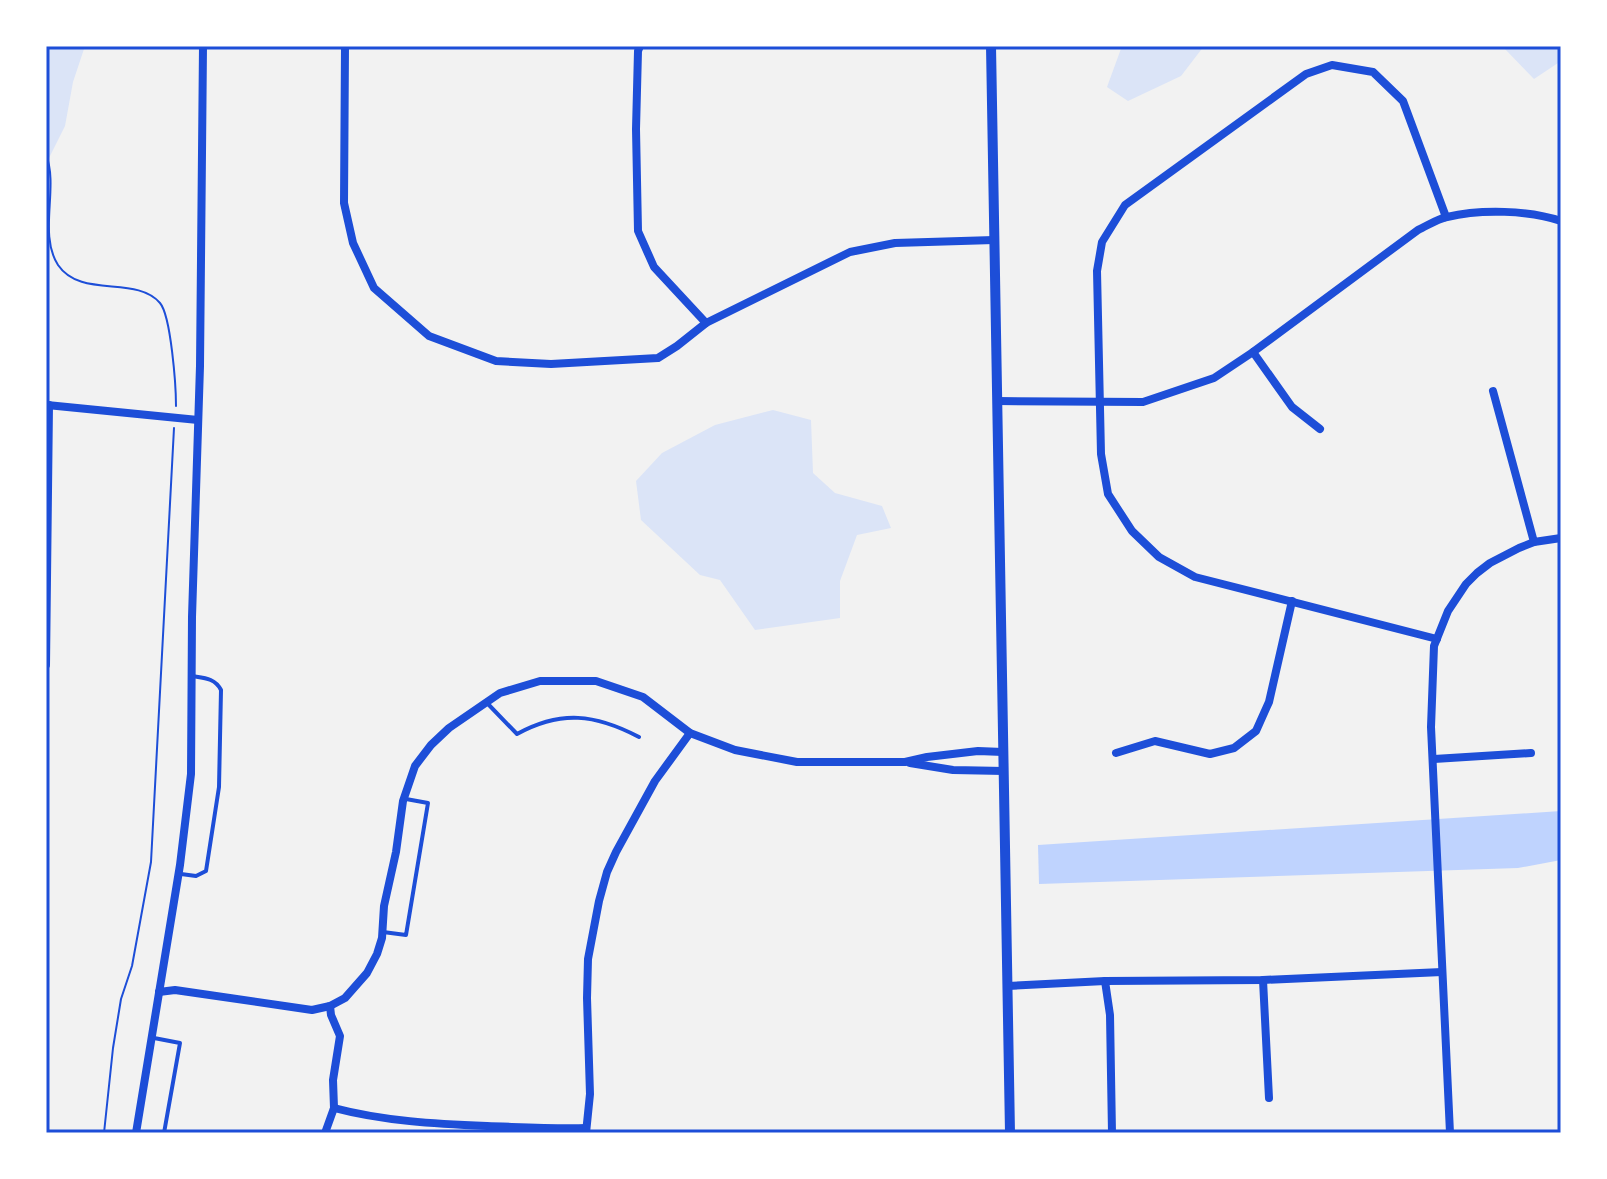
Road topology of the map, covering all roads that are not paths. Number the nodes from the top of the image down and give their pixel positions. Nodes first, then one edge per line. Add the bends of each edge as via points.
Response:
1 (203, 46) edge
2 (345, 46) edge
3 (640, 46) edge
4 (991, 46) edge
5 (1446, 217) junction
6 (1560, 218) edge
7 (994, 240) junction
8 (706, 323) junction
9 (1253, 352) junction
10 (1493, 391) dead end
11 (997, 401) junction
12 (1099, 401) junction
13 (47, 405) edge
14 (198, 420) junction
15 (1320, 429) dead end
16 (1561, 538) edge
17 (1534, 542) junction
18 (1292, 601) junction
19 (1437, 639) junction
20 (46, 665) edge
21 (192, 676) junction
22 (486, 702) junction
23 (690, 733) junction
24 (639, 737) dead end
25 (1003, 752) junction
26 (1116, 753) dead end
27 (1531, 753) dead end
28 (1434, 759) junction
29 (905, 762) junction
30 (1004, 771) junction
31 (404, 799) junction
32 (178, 874) junction
33 (382, 932) junction
34 (1442, 972) junction
35 (1263, 980) junction
36 (1105, 981) junction
37 (1008, 986) junction
38 (159, 992) junction
39 (330, 1006) junction
40 (151, 1038) junction
41 (1269, 1098) dead end
42 (334, 1108) junction
43 (586, 1130) edge
44 (136, 1133) edge
45 (164, 1133) edge
46 (325, 1133) edge
47 (1010, 1133) edge
48 (1112, 1133) edge
49 (1450, 1133) edge

1 - 14 street
2 - 8 street via 344,203 353,243 374,288 429,336 496,361 614,362 658,358
3 - 8 street via 638,231 654,267
4 - 7 street
5 - 6 street via 1497,211
5 - 9 street via 1418,230
5 - 12 street via 1403,101 1373,72 1332,65 1306,74 1125,205 1108,231 1097,271
7 - 8 street via 895,243 850,252
7 - 11 street
9 - 12 street via 1214,378 1143,402
9 - 15 street via 1292,407
10 - 17 street
11 - 12 street
11 - 25 street
12 - 18 street via 1108,494 1132,531 1159,557 1195,577
13 - 14 street
13 - 20 street
14 - 21 street
16 - 17 street
17 - 19 street via 1477,573 1448,611
18 - 19 street
18 - 26 street via 1269,702 1256,731 1234,748 1210,754 1155,741
19 - 28 street via 1431,710
21 - 32 street via 191,774
21 - 32 lane via 218,683 221,690 219,787 206,871
22 - 23 street via 540,681 596,681 643,697
22 - 24 lane via 517,734 553,719 576,718
22 - 31 street via 431,745 415,766
23 - 29 street via 735,750 797,762
23 - 43 street via 655,781 616,852 599,901 588,959
25 - 29 street
25 - 30 street
27 - 28 street
28 - 34 street
29 - 30 street
30 - 37 street
31 - 33 street
31 - 33 lane via 428,803 406,935
32 - 38 street
33 - 39 street via 367,973 345,998
34 - 35 street
34 - 49 street
35 - 36 street
35 - 41 street
36 - 37 street
36 - 48 street
37 - 47 street
38 - 39 street via 312,1010
38 - 40 street
39 - 42 street via 340,1036
40 - 44 street
40 - 45 lane via 180,1043
42 - 43 street via 442,1125
42 - 46 street

